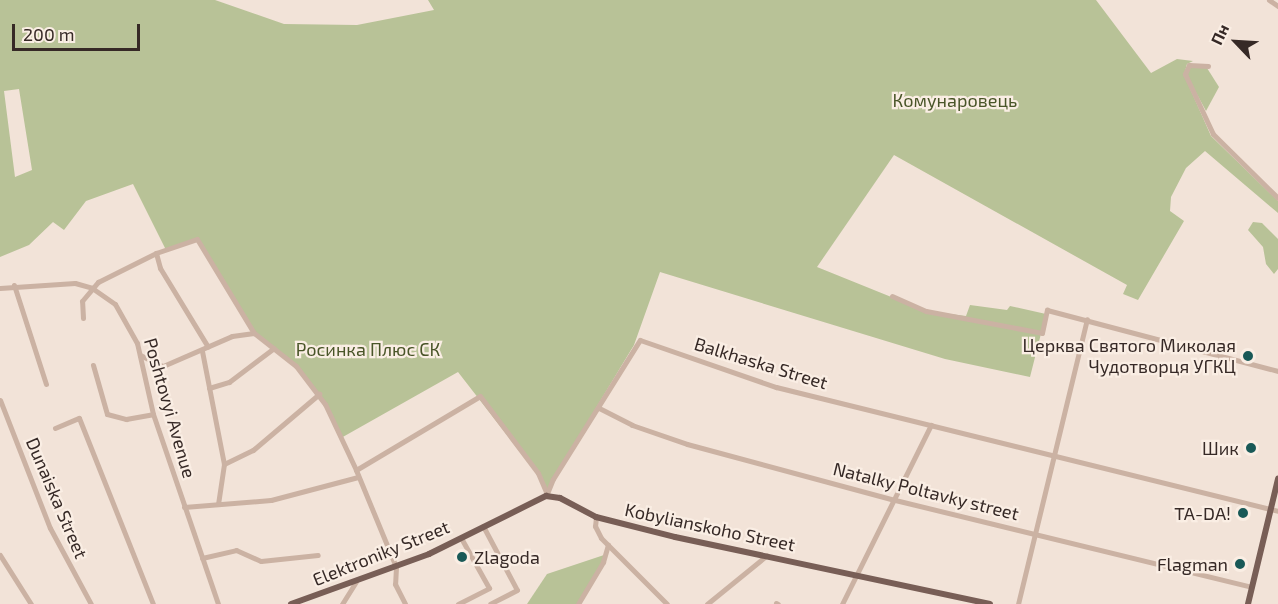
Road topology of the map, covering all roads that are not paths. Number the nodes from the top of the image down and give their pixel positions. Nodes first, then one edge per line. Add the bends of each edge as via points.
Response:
1 (1269, 0) edge
2 (1278, 6) edge
3 (1208, 66) dead end
4 (1278, 198) edge
5 (156, 254) junction
6 (14, 285) junction
7 (0, 288) edge
8 (92, 288) junction
9 (892, 296) dead end
10 (83, 318) dead end
11 (1086, 319) junction
12 (254, 333) junction
13 (208, 347) junction
14 (274, 348) junction
15 (202, 351) junction
16 (140, 355) junction
17 (93, 365) dead end
18 (1278, 371) edge
19 (46, 384) dead end
20 (209, 388) junction
21 (319, 394) junction
22 (0, 400) edge
23 (599, 408) junction
24 (153, 414) junction
25 (931, 425) junction
26 (55, 428) dead end
27 (1053, 454) junction
28 (224, 464) junction
29 (356, 470) junction
30 (358, 477) junction
31 (1278, 479) edge
32 (546, 496) junction
33 (895, 500) junction
34 (218, 504) junction
35 (184, 507) junction
36 (1270, 509) junction
37 (1278, 511) edge
38 (596, 517) junction
39 (483, 526) junction
40 (1035, 534) junction
41 (461, 538) junction
42 (608, 544) junction
43 (0, 555) edge
44 (318, 555) dead end
45 (767, 555) junction
46 (202, 558) junction
47 (396, 567) junction
48 (859, 575) junction
49 (356, 582) junction
50 (1252, 587) junction
51 (31, 604) edge
52 (91, 604) edge
53 (153, 604) edge
54 (218, 604) edge
55 (291, 604) edge
56 (342, 604) edge
57 (405, 604) edge
58 (458, 604) edge
59 (490, 604) edge
60 (578, 604) edge
61 (667, 604) edge
62 (707, 604) edge
63 (842, 604) edge
64 (990, 604) edge
65 (1018, 604) edge
66 (1248, 604) edge

1 - 2 street
3 - 4 street via 1194,63 1185,74 1213,134
5 - 8 street
5 - 12 street via 197,239
5 - 13 street via 160,268
6 - 7 street, Poshtovyi Avenue
6 - 8 street, Poshtovyi Avenue via 65,282
6 - 19 street
8 - 10 street via 82,301
8 - 16 street, Poshtovyi Avenue via 115,304
9 - 11 street via 926,311 1042,333 1047,310
11 - 18 street
11 - 27 street
12 - 13 street via 232,336
12 - 14 street
13 - 15 street
14 - 20 street via 229,382
14 - 21 street
15 - 16 street via 163,366
15 - 20 street
16 - 24 street, Poshtovyi Avenue
17 - 24 street via 107,414 122,419
20 - 28 street
21 - 28 street via 253,450
21 - 29 street
22 - 52 street, Dunaiska Street via 50,528
23 - 25 street, Balkhaska Street via 640,340 776,387
23 - 32 street, Balkhaska Street via 553,478
23 - 33 street, Natalky Poltavky street via 652,433
24 - 35 street, Poshtovyi Avenue
25 - 27 street, Balkhaska Street
25 - 33 street
26 - 53 street via 79,418
27 - 36 street, Balkhaska Street
27 - 40 street
28 - 34 street
29 - 30 street
29 - 32 street via 480,396 538,473
30 - 34 street via 271,500
30 - 47 street
31 - 36 main road
32 - 38 main road, Kobylianskoho Street via 560,498
32 - 39 main road, Elektroniky Street
33 - 40 street, Natalky Poltavky street
33 - 48 street
34 - 35 street
35 - 46 street, Poshtovyi Avenue
36 - 37 street, Balkhaska Street
36 - 50 main road
38 - 42 street via 597,531
38 - 45 main road, Kobylianskoho Street
39 - 41 main road, Elektroniky Street
39 - 59 street via 517,590
40 - 50 street, Natalky Poltavky street
40 - 65 street
41 - 47 main road, Elektroniky Street
41 - 58 street via 489,588
42 - 60 street via 603,562
42 - 61 street
43 - 51 street
44 - 46 street via 261,561 236,550
45 - 48 main road, Kobylianskoho Street
45 - 62 street
46 - 54 street, Poshtovyi Avenue
47 - 49 main road, Elektroniky Street
47 - 57 street via 395,584
48 - 63 street
48 - 64 main road, Kobylianskoho Street
49 - 55 main road, Elektroniky Street
49 - 56 street
50 - 66 main road

